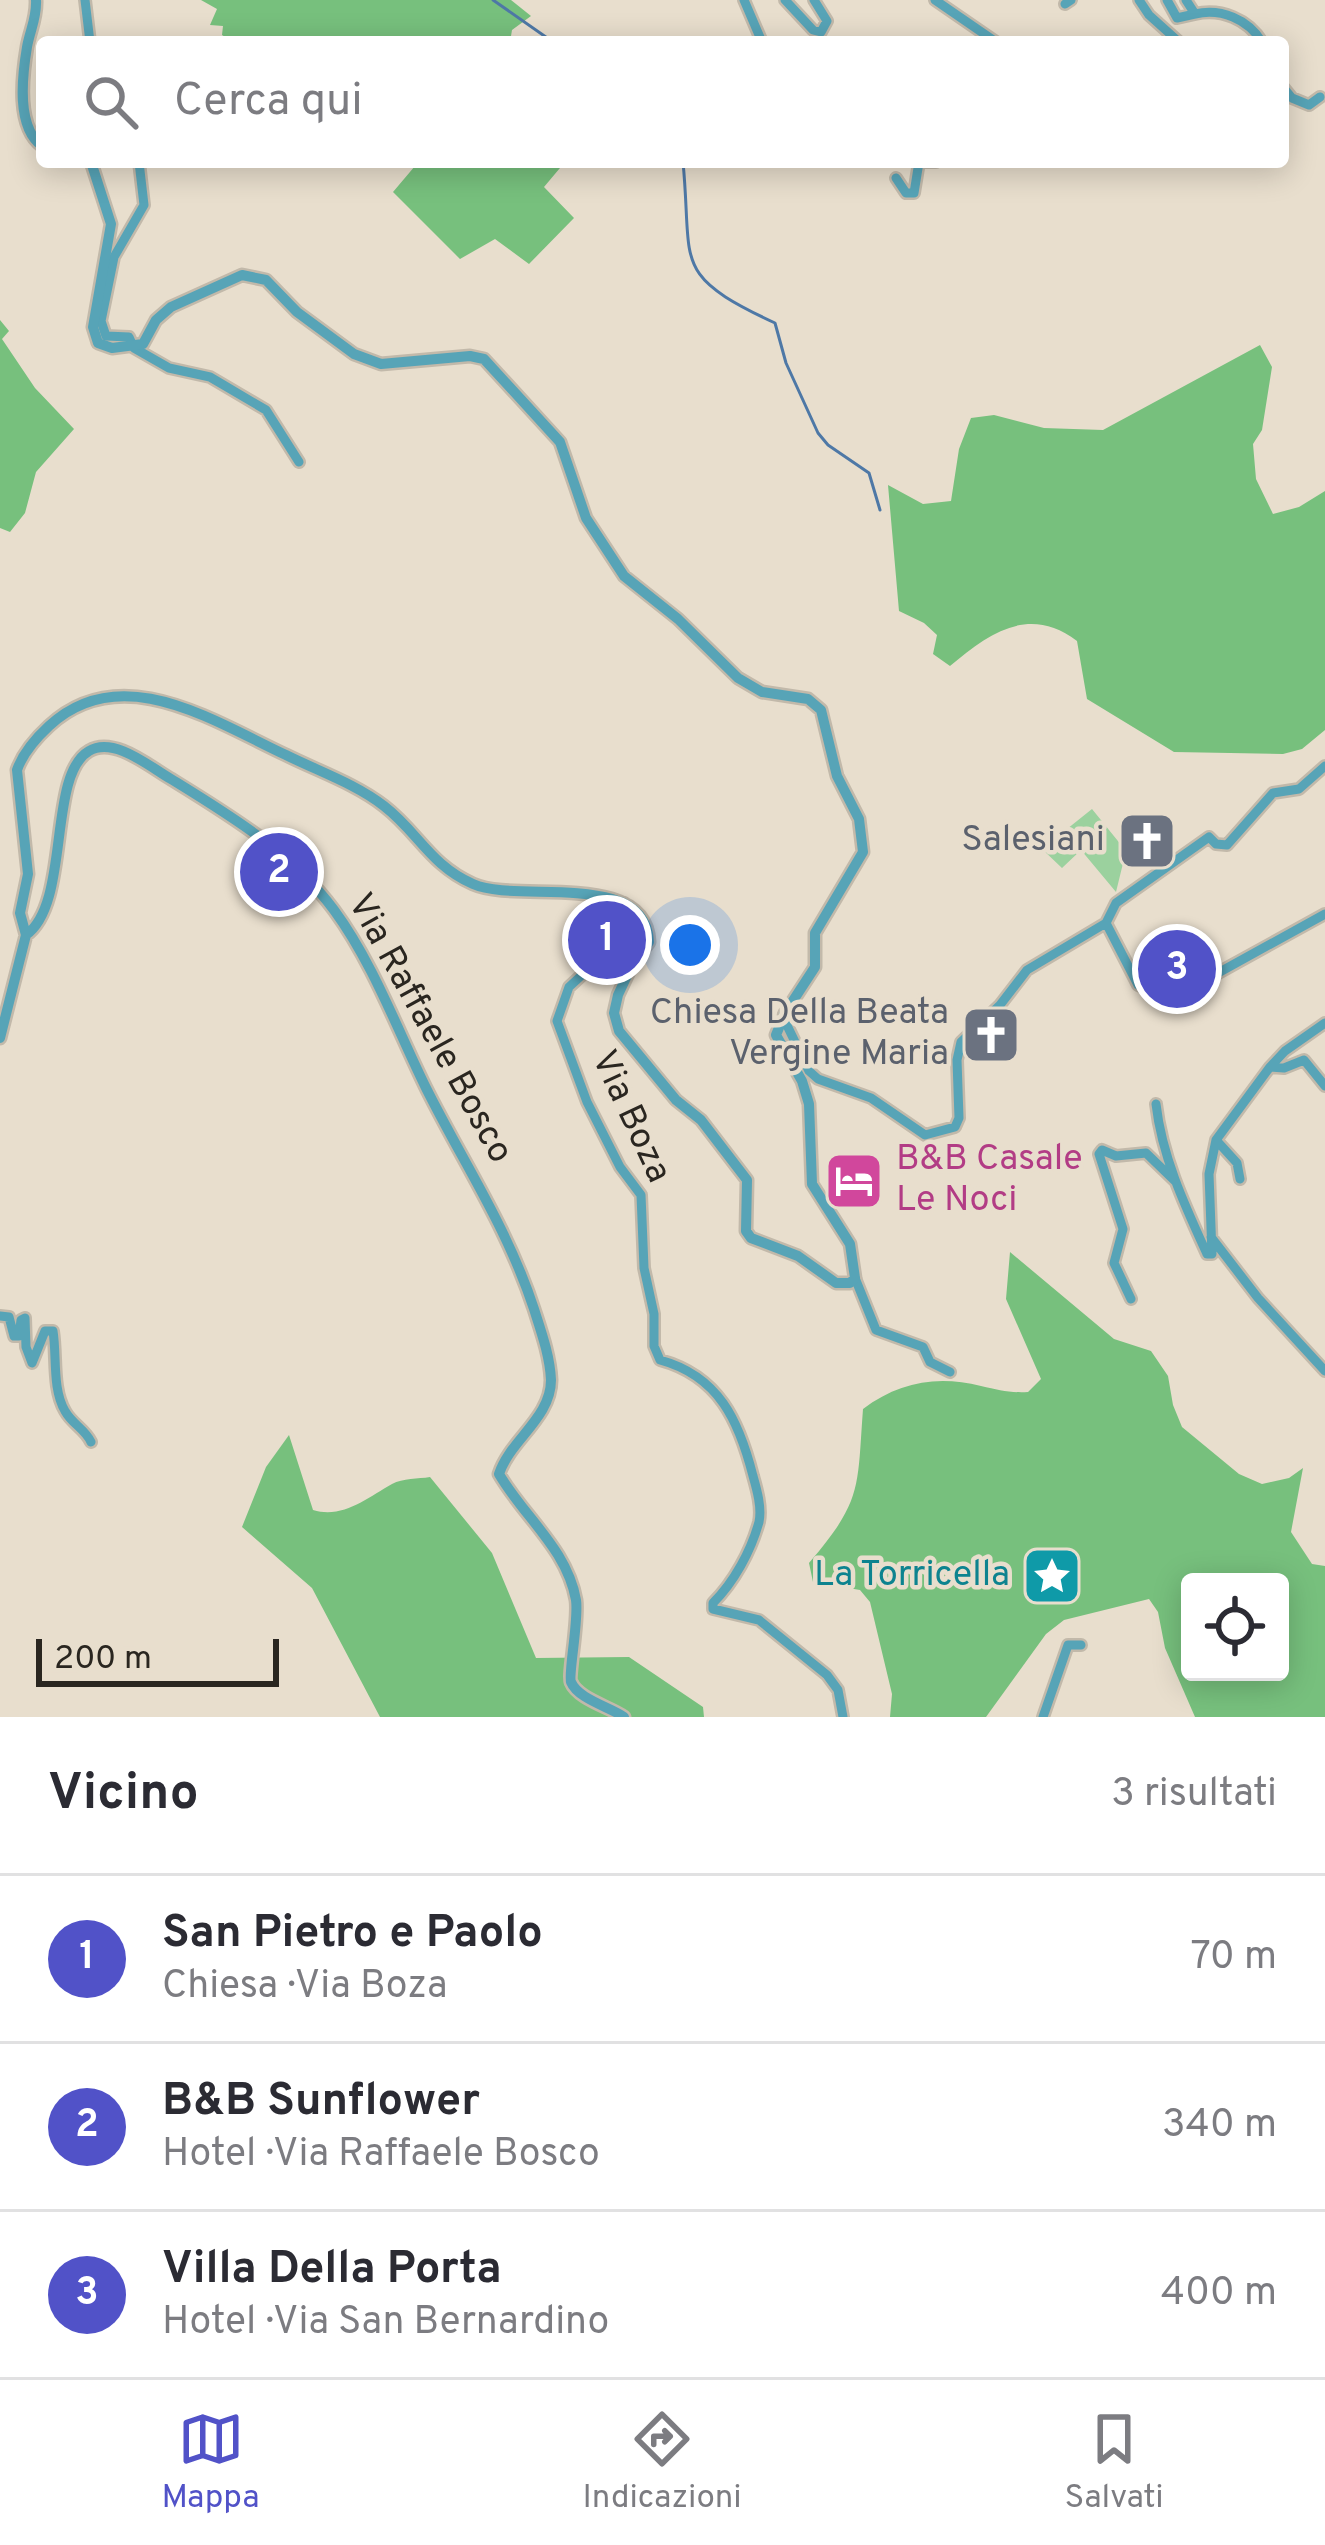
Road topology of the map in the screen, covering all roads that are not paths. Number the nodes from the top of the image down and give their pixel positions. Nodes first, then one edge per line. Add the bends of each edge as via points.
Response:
1 (36, 0) edge
2 (85, 0) edge
3 (744, 0) edge
4 (785, 0) edge
5 (814, 0) edge
6 (935, 0) edge
7 (1139, 0) edge
8 (1168, 0) edge
9 (1186, 0) edge
10 (1195, 14) junction
11 (89, 36) edge
12 (759, 36) edge
13 (987, 36) edge
14 (1172, 36) edge
15 (1257, 36) edge
16 (1289, 93) edge
17 (1320, 97) dead end
18 (36, 142) edge
19 (93, 168) edge
20 (140, 168) edge
21 (920, 168) edge
22 (896, 178) dead end
23 (134, 348) junction
24 (299, 462) dead end
25 (1325, 766) edge
26 (624, 903) junction
27 (1325, 914) edge
28 (1106, 922) junction
29 (26, 935) junction
30 (783, 1017) junction
31 (1325, 1023) edge
32 (0, 1038) edge
33 (1270, 1067) junction
34 (1325, 1085) edge
35 (1156, 1104) dead end
36 (1216, 1140) junction
37 (1240, 1179) dead end
38 (1177, 1183) junction
39 (1211, 1237) junction
40 (855, 1278) junction
41 (1131, 1299) dead end
42 (0, 1316) edge
43 (1325, 1371) edge
44 (950, 1372) dead end
45 (91, 1442) dead end
46 (1081, 1645) dead end
47 (624, 1717) edge
48 (843, 1717) edge
49 (1043, 1717) edge

1 - 18 street via 24,118
2 - 11 street
3 - 12 street
4 - 5 street via 821,32 827,21
6 - 13 street
7 - 14 street
8 - 10 street via 1177,18
9 - 10 street
10 - 15 street via 1217,12
16 - 17 street via 1302,105
19 - 23 street via 111,224 93,333 102,345
20 - 23 street via 144,205 114,257 101,321 106,336 128,338
21 - 22 street via 914,194
23 - 24 street via 169,368 210,377 266,410
23 - 30 street via 171,307 242,274 266,280 369,361 470,356 492,365 560,442 586,518 624,576 738,678 821,710 863,852 815,933 815,967
25 - 28 street via 1299,790 1273,793 1227,845 1209,837 1116,903
26 - 29 street via 475,885 441,868 386,807 359,791 205,714 103,695 61,715 17,770
26 - 40 street via 649,935 618,995 619,1031 747,1180 751,1238 798,1256 836,1283
26 - 48 street, Via Boza via 609,950 568,987 557,1021 574,1075 641,1196 656,1353 714,1391 749,1460 760,1517 713,1609 758,1620 826,1675
27 - 28 street via 1162,996 1138,985
28 - 30 street via 1027,970 962,1042 959,1118 942,1132 925,1135 871,1098 818,1079
29 - 32 street
29 - 47 street, Via Raffaele Bosco via 40,919 52,878 70,774 87,751 104,747 129,753 260,835 334,910 524,1277 551,1384 500,1474 559,1553 576,1598 568,1678 579,1693
30 - 40 street via 776,1035 809,1104 812,1184 850,1244
31 - 33 street
33 - 34 street via 1304,1060
33 - 36 street
35 - 38 street
36 - 37 street via 1238,1163
36 - 39 street
38 - 39 street via 1207,1254
38 - 41 street via 1146,1153 1099,1154 1123,1229 1114,1263
39 - 43 street
40 - 44 street via 876,1330 922,1347
42 - 45 street via 9,1317 14,1336 26,1320 32,1363 45,1330 53,1331 64,1410
46 - 49 street via 1068,1646

